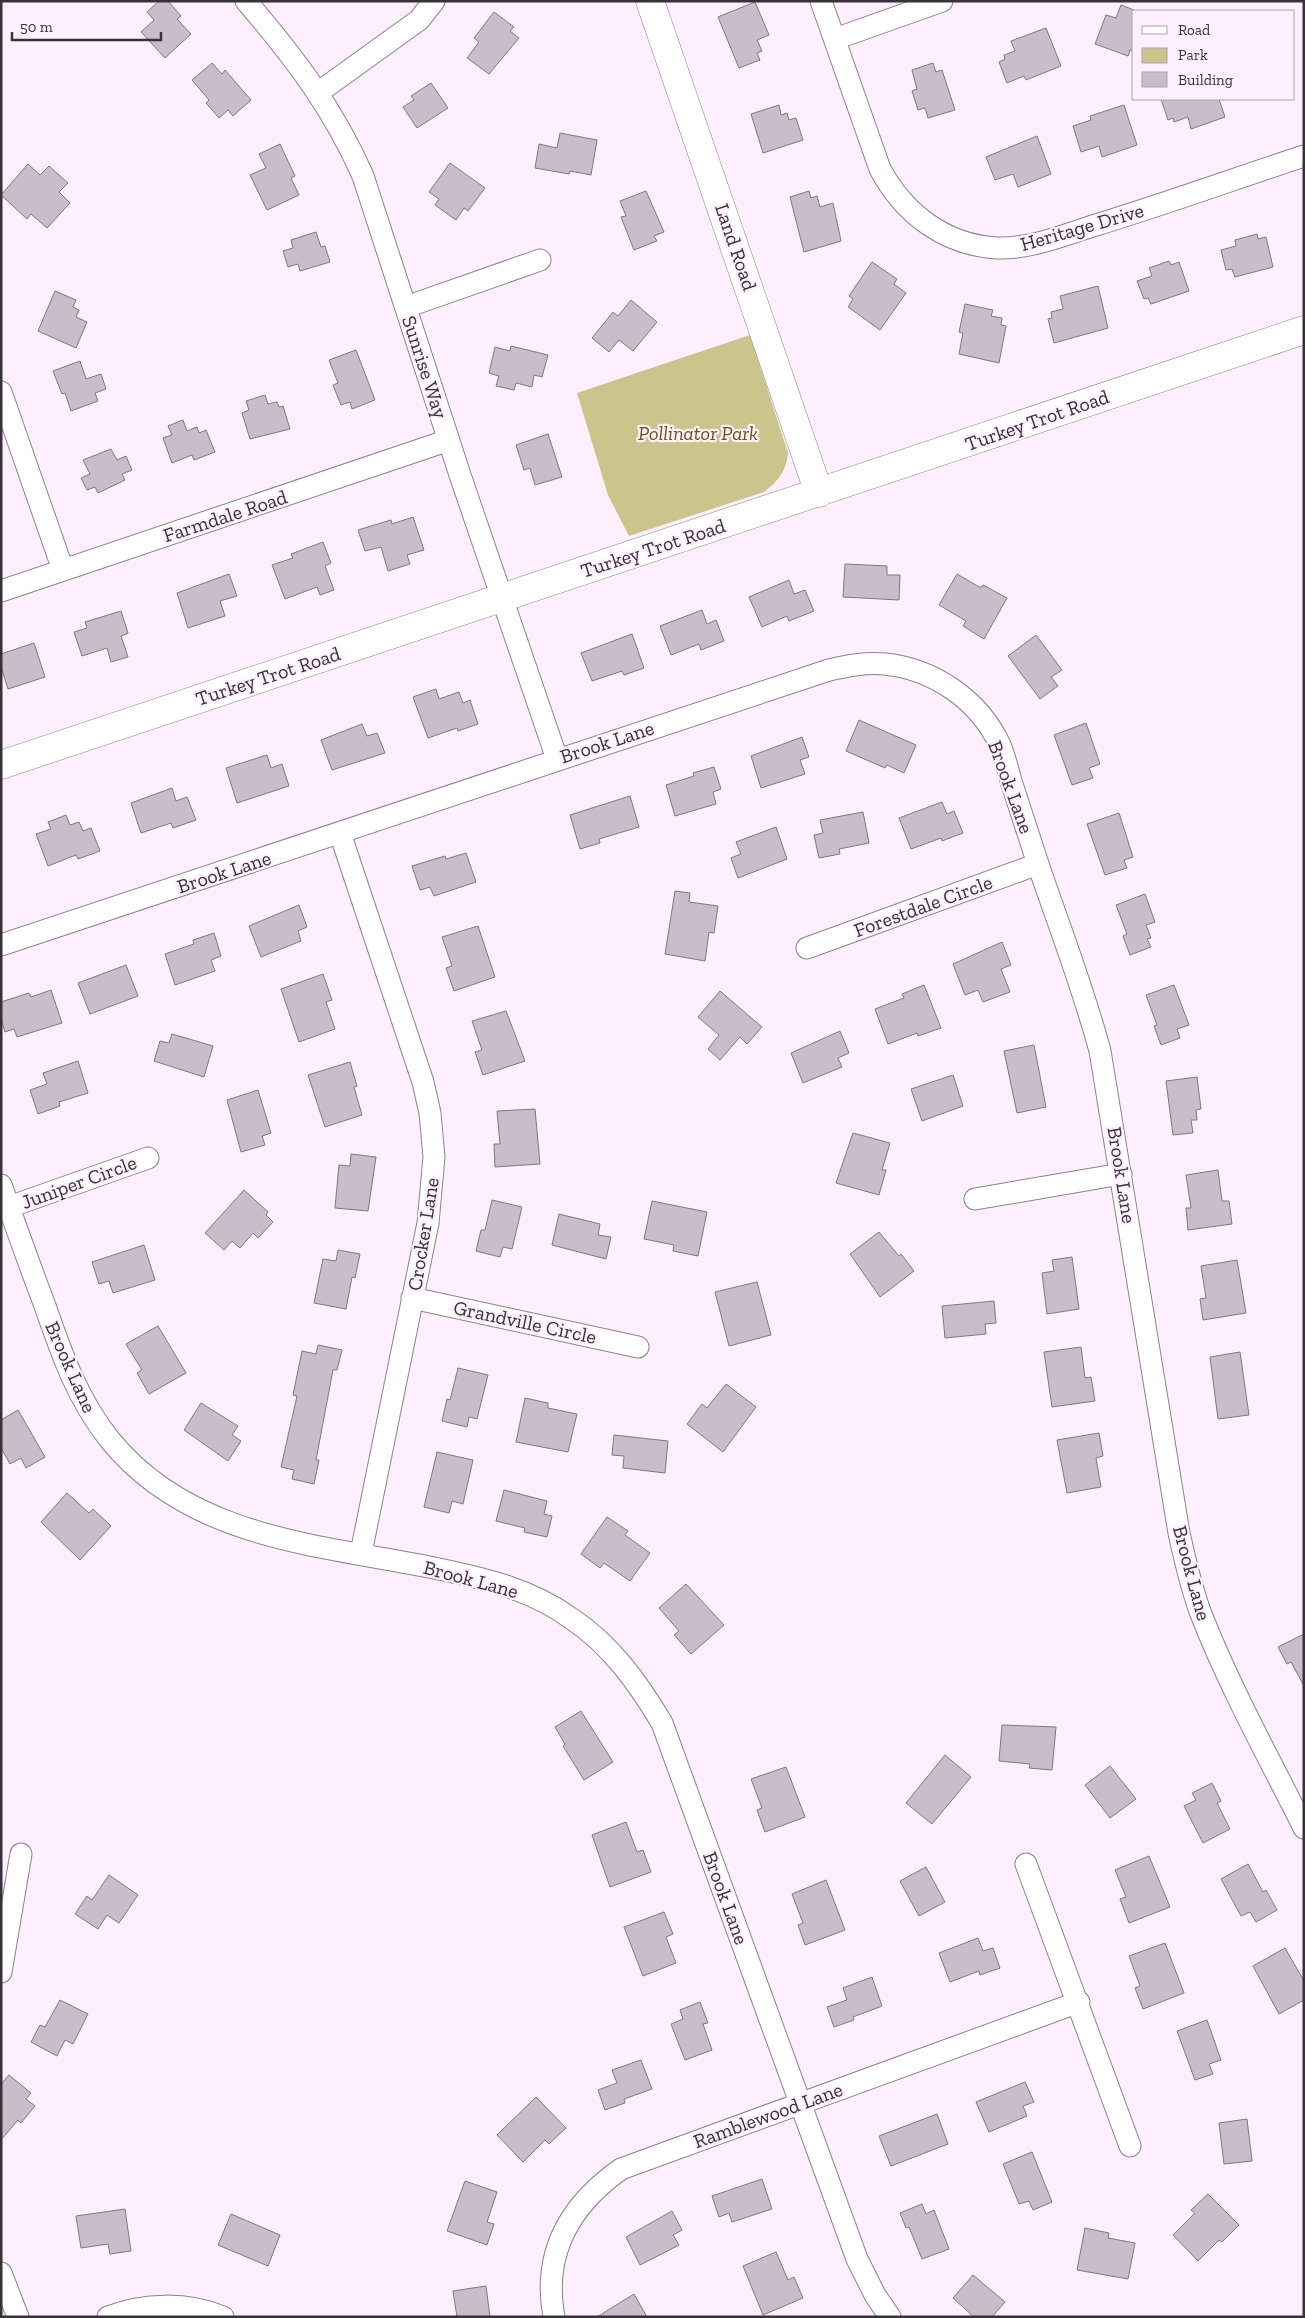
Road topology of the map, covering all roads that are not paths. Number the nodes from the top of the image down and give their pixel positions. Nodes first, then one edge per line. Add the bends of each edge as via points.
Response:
1 (246, 1) edge
2 (434, 1) edge
3 (650, 1) edge
4 (821, 1) edge
5 (942, 1) edge
6 (835, 38) junction
7 (319, 92) junction
8 (1304, 156) edge
9 (540, 260) dead end
10 (406, 307) junction
11 (1304, 330) edge
12 (1, 392) edge
13 (450, 440) junction
14 (819, 493) junction
15 (63, 570) junction
16 (1, 591) edge
17 (502, 598) junction
18 (557, 759) junction
19 (1, 765) edge
20 (340, 833) junction
21 (1038, 864) junction
22 (1, 945) edge
23 (807, 948) dead end
24 (148, 1158) dead end
25 (1121, 1174) junction
26 (1, 1185) edge
27 (975, 1199) dead end
28 (9, 1207) junction
29 (412, 1298) junction
30 (638, 1347) dead end
31 (361, 1553) junction
32 (1304, 1828) edge
33 (21, 1854) dead end
34 (1026, 1864) dead end
35 (1, 1972) edge
36 (1079, 2002) junction
37 (800, 2103) junction
38 (1130, 2146) dead end
39 (1, 2273) edge
40 (18, 2317) edge
41 (108, 2317) edge
42 (223, 2317) edge
43 (554, 2317) edge
44 (890, 2317) edge

1 - 7 street, Sunrise Way
2 - 7 street via 418,20
3 - 14 street, Land Road
4 - 6 street, Heritage Drive
5 - 6 street
6 - 8 street, Heritage Drive via 880,169 889,186 906,207 928,225 952,238 979,246 1032,245
7 - 10 street, Sunrise Way via 346,138 363,176
9 - 10 street
10 - 13 street, Sunrise Way
11 - 14 street, Turkey Trot Road
12 - 15 street
13 - 15 street, Farmdale Road
13 - 17 street, Sunrise Way
14 - 17 street, Turkey Trot Road
15 - 16 street, Farmdale Road
17 - 18 street, Sunrise Way
17 - 19 street, Turkey Trot Road
18 - 20 street, Brook Lane
18 - 21 street, Brook Lane via 828,670 855,664 913,669 957,692 985,720 1000,746
20 - 22 street, Brook Lane
20 - 29 street, Crocker Lane via 403,1018 430,1113 434,1179
21 - 23 street, Forestdale Circle
21 - 25 street, Brook Lane via 1085,994 1100,1051
24 - 28 street, Juniper Circle
25 - 27 street
25 - 32 street, Brook Lane via 1188,1573 1223,1667
26 - 28 street, Brook Lane
28 - 31 street, Brook Lane via 74,1384 99,1426 137,1469 184,1504 222,1522 264,1535
29 - 30 street, Grandville Circle
29 - 31 street, Crocker Lane
31 - 37 street, Brook Lane via 479,1578 544,1601 600,1640 640,1687 662,1723
33 - 35 street
34 - 36 street
36 - 37 street, Ramblewood Lane
36 - 38 street
37 - 43 street, Ramblewood Lane via 621,2169 598,2185 579,2206 564,2231 554,2258 551,2286
37 - 44 street, Brook Lane via 857,2259
39 - 40 street
41 - 42 street via 167,2306 192,2308

